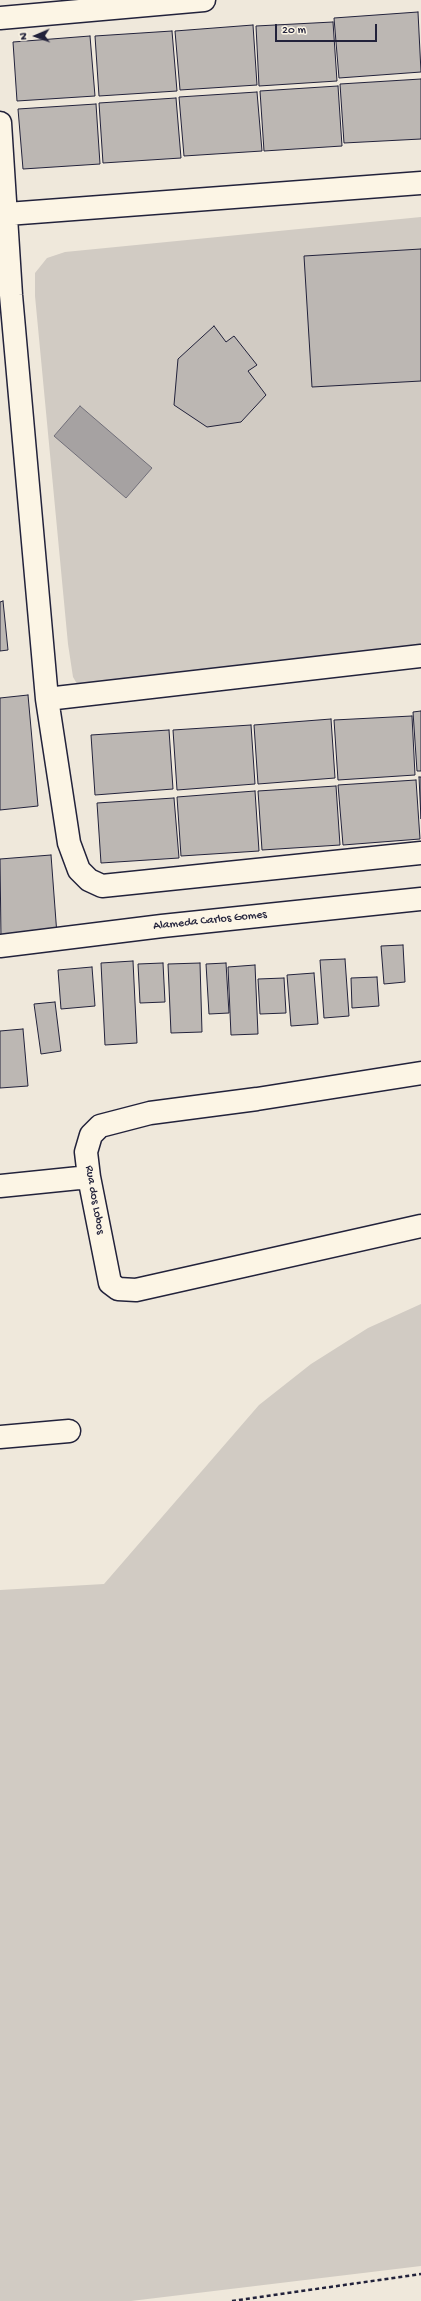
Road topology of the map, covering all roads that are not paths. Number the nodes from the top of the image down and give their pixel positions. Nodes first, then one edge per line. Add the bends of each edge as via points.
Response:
1 (204, 0) edge
2 (0, 18) edge
3 (0, 123) edge
4 (421, 182) edge
5 (7, 214) junction
6 (4, 246) edge
7 (5, 296) edge
8 (421, 656) edge
9 (47, 699) junction
10 (421, 853) edge
11 (421, 899) edge
12 (0, 946) edge
13 (421, 1073) edge
14 (89, 1177) junction
15 (0, 1186) edge
16 (421, 1226) edge
17 (69, 1431) dead end
18 (0, 1437) edge

1 - 2 street
3 - 5 street
4 - 5 street
5 - 6 street
6 - 7 street
7 - 9 street
8 - 9 street
9 - 10 street via 73,857 79,870 96,884 102,886 137,883
11 - 12 street, Alameda Carlos Gomes
13 - 14 street, Rua dos Lobos via 150,1113 100,1126 88,1142 86,1152
14 - 15 street
14 - 16 street, Rua dos Lobos via 110,1283 113,1287 123,1290 136,1290
17 - 18 street

